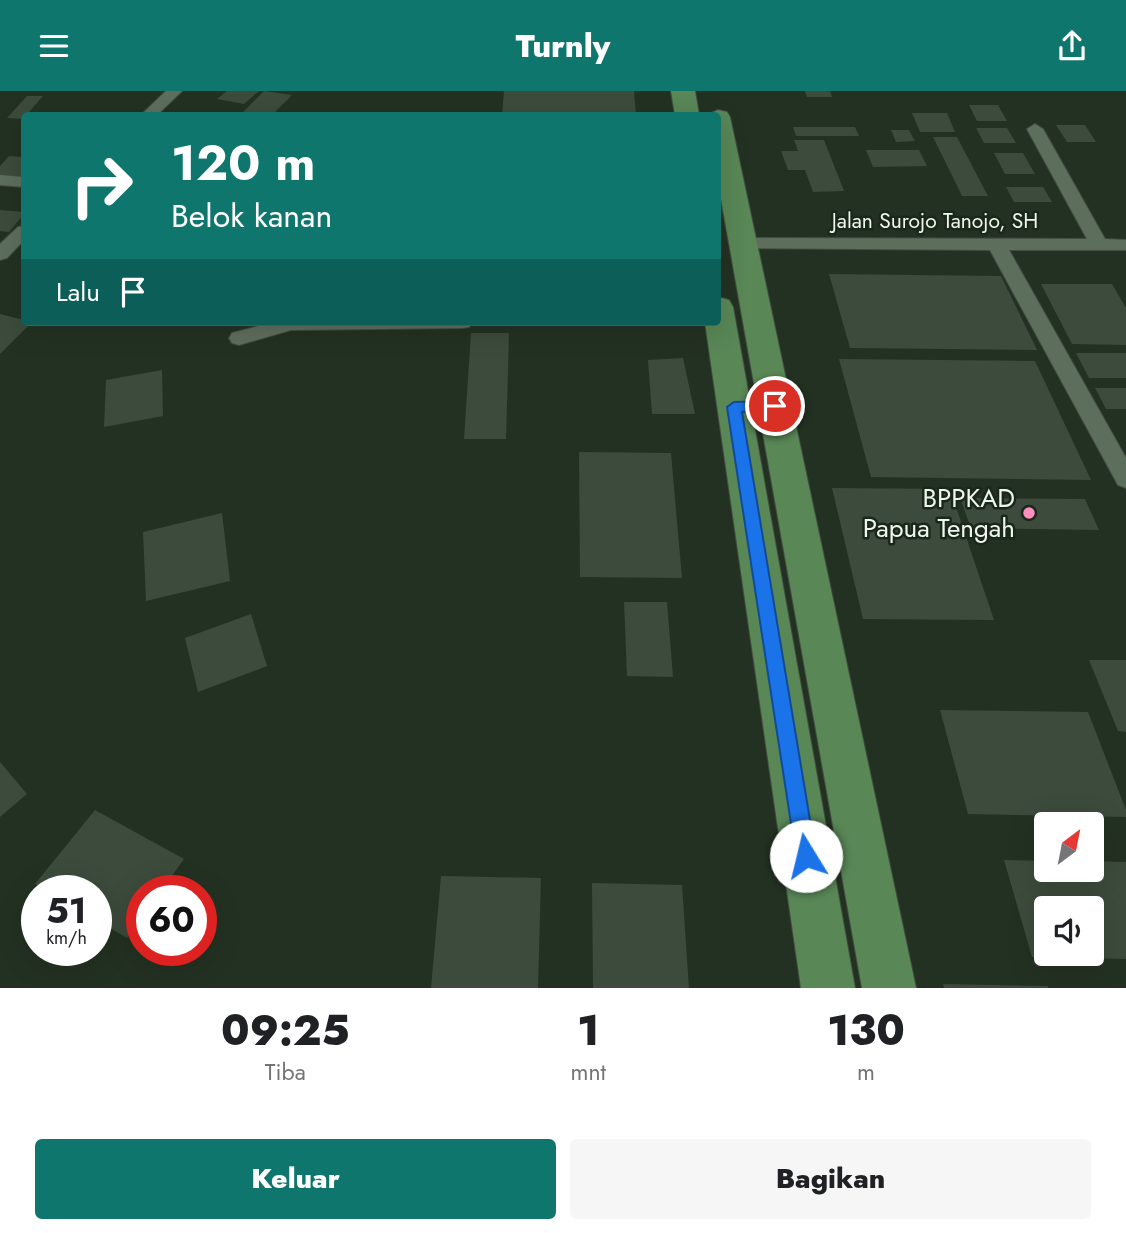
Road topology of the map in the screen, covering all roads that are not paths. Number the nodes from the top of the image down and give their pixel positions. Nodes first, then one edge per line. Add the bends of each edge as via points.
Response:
1 (174, 91) edge
2 (683, 91) edge
3 (712, 91) edge
4 (151, 112) edge
5 (686, 112) edge
6 (716, 112) edge
7 (1035, 129) dead end
8 (721, 136) edge
9 (0, 180) edge
10 (21, 182) edge
11 (21, 234) edge
12 (743, 243) junction
13 (998, 245) junction
14 (1099, 245) junction
15 (1126, 245) edge
16 (0, 254) edge
17 (284, 326) edge
18 (720, 326) edge
19 (239, 338) dead end
20 (775, 406) junction
21 (734, 407) junction
22 (1126, 479) edge
23 (828, 988) edge
24 (889, 988) edge

1 - 4 street
2 - 5 main road
3 - 6 main road
7 - 14 street
8 - 12 main road
9 - 10 street
11 - 16 street
12 - 13 street, Jalan Surojo Tanojo, SH
12 - 20 main road
13 - 14 street, Jalan Surojo Tanojo, SH
13 - 22 street
14 - 15 street, Jalan Surojo Tanojo, SH
17 - 19 street
18 - 21 main road
20 - 21 main road
20 - 24 main road
21 - 23 main road

